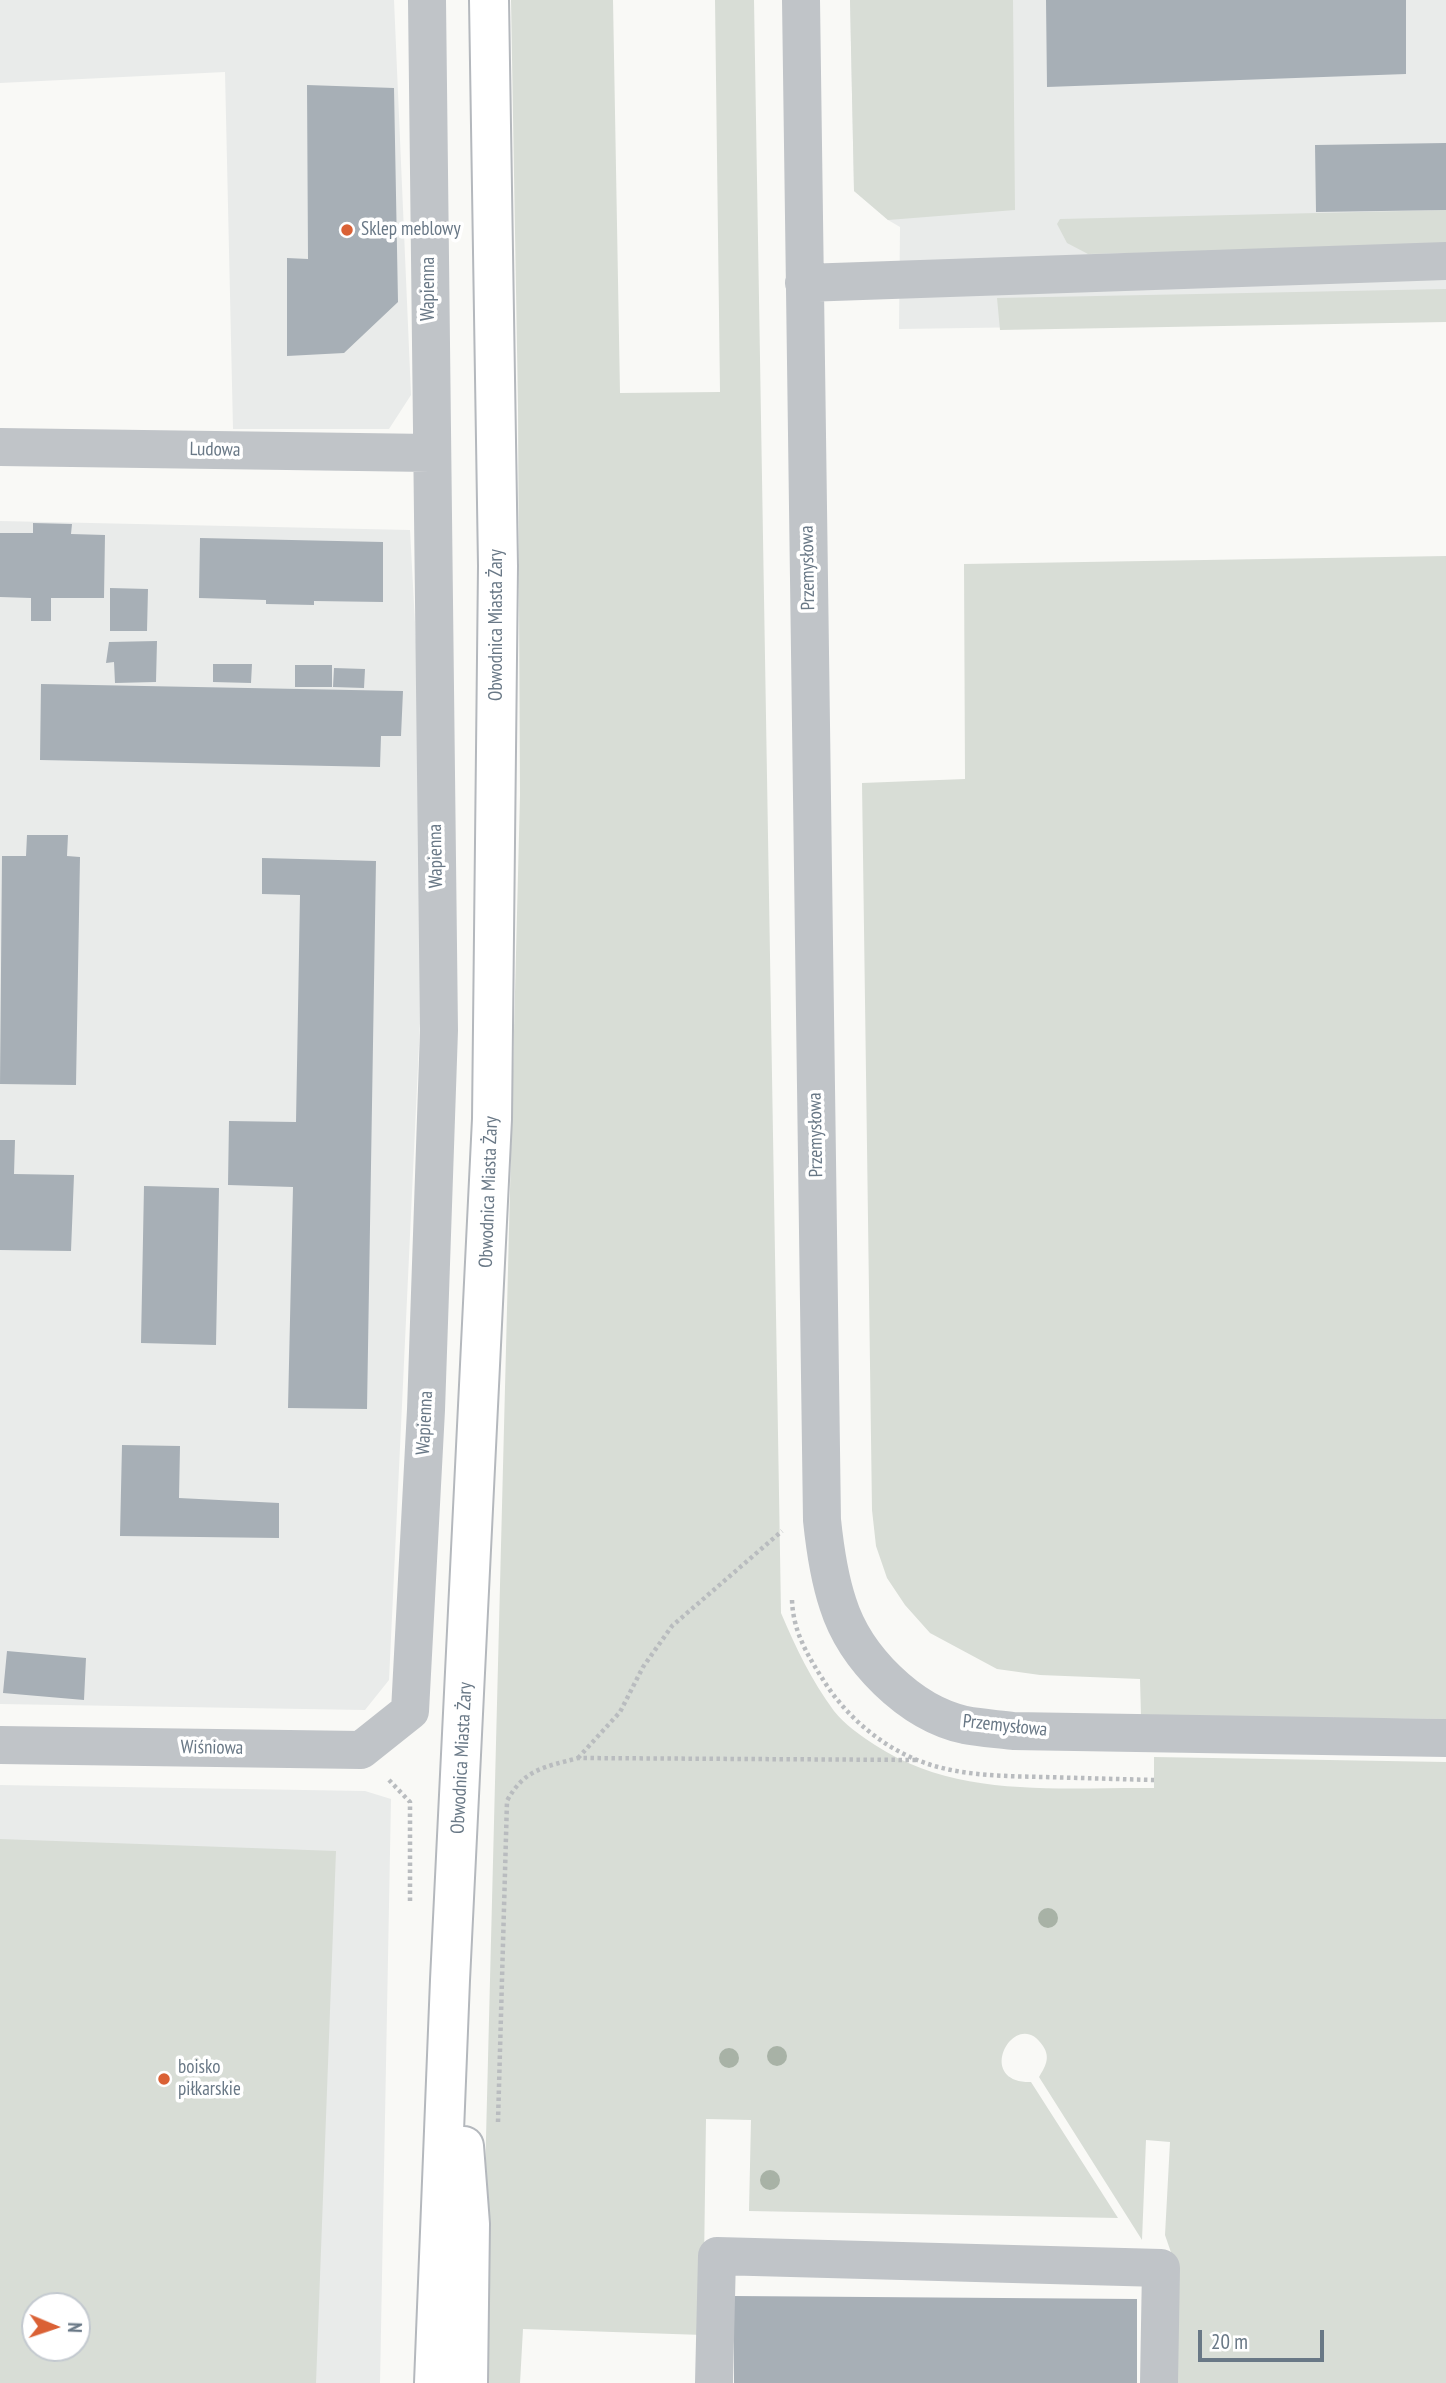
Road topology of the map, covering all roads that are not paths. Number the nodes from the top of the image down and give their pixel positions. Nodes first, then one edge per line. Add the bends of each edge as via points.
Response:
1 (427, 0) edge
2 (489, 0) edge
3 (801, 0) edge
4 (1446, 261) edge
5 (804, 283) junction
6 (0, 447) edge
7 (430, 453) junction
8 (410, 1711) joint
9 (1446, 1738) edge
10 (0, 1745) edge
11 (450, 1980) junction
12 (434, 2383) edge
13 (468, 2383) edge
14 (714, 2383) edge
15 (1159, 2383) edge

1 - 7 street, Wapienna
2 - 11 main road, Obwodnica Miasta Żary via 498,566 492,1119
3 - 5 street, Przemysłowa
4 - 5 street
5 - 9 street, Przemysłowa via 822,1520 838,1607 861,1649 888,1682 913,1701 965,1725 1013,1731
6 - 7 street, Ludowa
7 - 8 street, Wapienna via 439,1030
8 - 10 street, Wiśniowa via 361,1750
11 - 12 main road, Obwodnica Miasta Żary
11 - 13 main road via 470,2224
14 - 15 street via 717,2256 1161,2268

